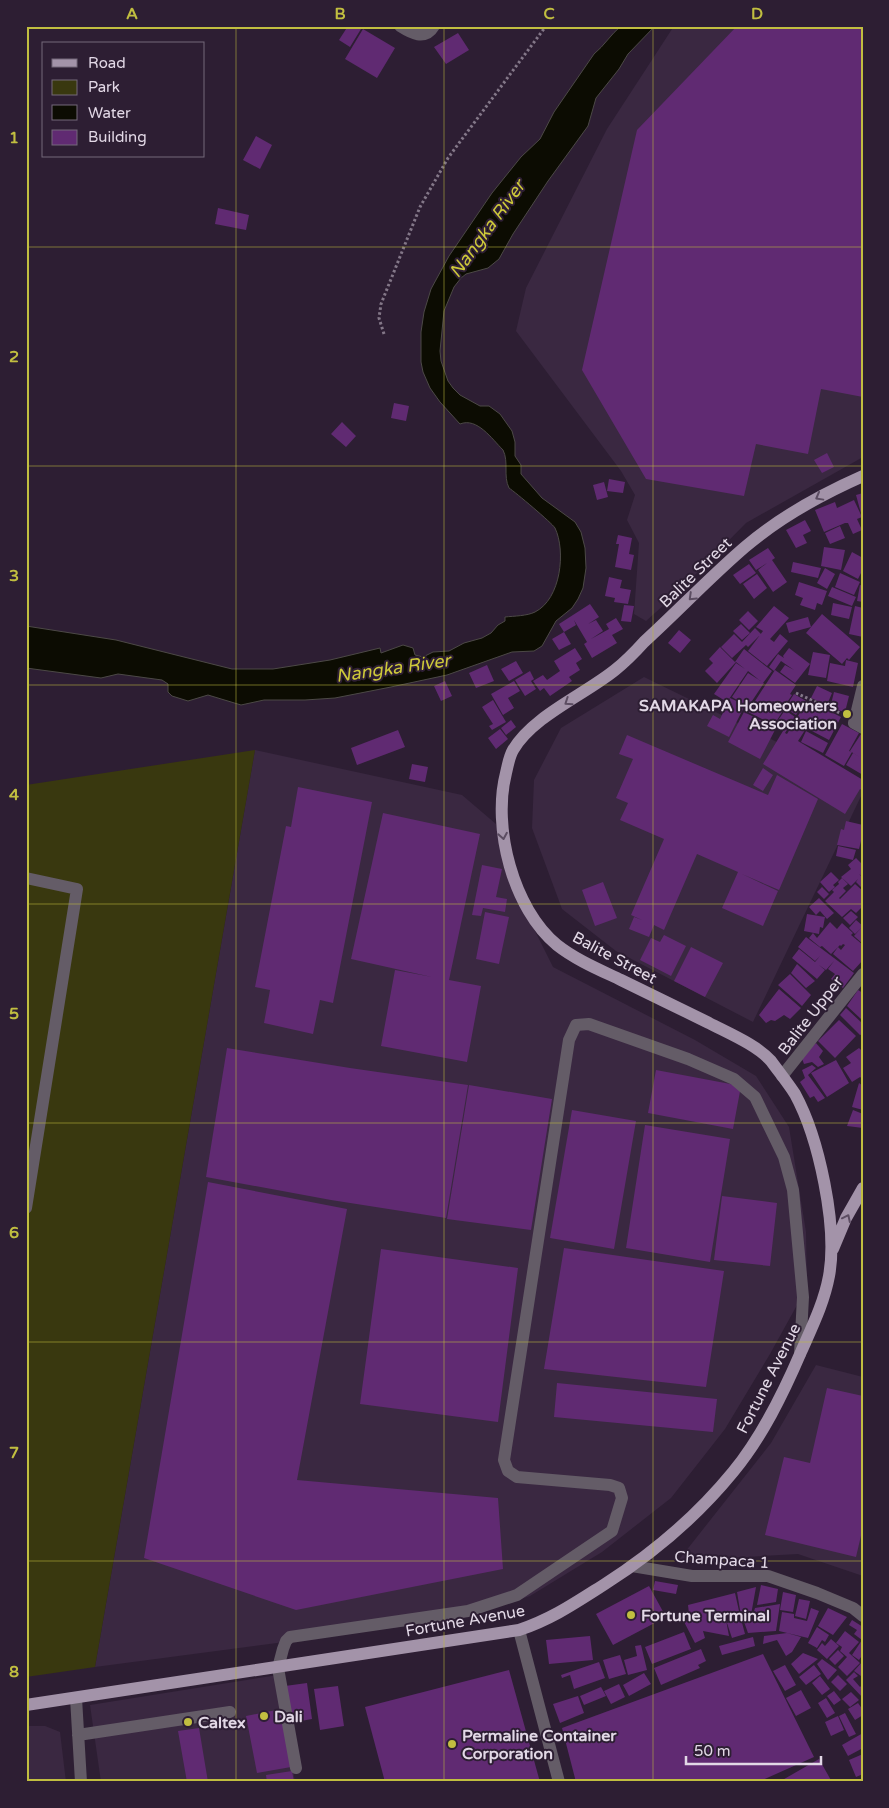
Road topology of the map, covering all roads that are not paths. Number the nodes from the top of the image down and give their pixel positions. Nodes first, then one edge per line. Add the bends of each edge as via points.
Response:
1 (400, 26) edge
2 (434, 26) edge
3 (863, 476) edge
4 (863, 686) edge
5 (858, 726) edge
6 (26, 878) edge
7 (863, 974) edge
8 (782, 1076) junction
9 (863, 1188) edge
10 (26, 1208) edge
11 (833, 1249) junction
12 (800, 1356) junction
13 (632, 1566) junction
14 (863, 1616) edge
15 (519, 1630) junction
16 (278, 1668) junction
17 (76, 1698) junction
18 (26, 1705) edge
19 (230, 1712) dead end
20 (78, 1735) junction
21 (296, 1768) dead end
22 (80, 1782) edge
23 (559, 1782) edge

1 - 2 street via 413,34 423,35
3 -> 8 main road, Balite Street via 783,517 743,548 616,670 523,736 511,754 502,788 501,823 506,854 535,922 557,945 587,964 734,1036 766,1056
4 - 5 street
6 - 10 street via 78,889
7 - 8 street, Balite Upper
8 - 11 main road, Balite Street via 795,1095 819,1162
11 -> 9 main road
11 - 12 main road, Fortune Avenue via 824,1297
12 - 13 main road, Fortune Avenue via 754,1444 733,1472 701,1507
12 - 16 street via 803,1297 793,1190 784,1157 755,1098 734,1079 688,1059 589,1024 576,1025 569,1040 504,1460 508,1471 517,1477 619,1488 622,1498 612,1531 516,1595 468,1611 290,1636
13 - 14 street, Champaca 1 via 692,1576 768,1576 854,1608
13 - 15 main road, Fortune Avenue via 559,1614
15 - 16 main road, Fortune Avenue
15 - 23 street
16 - 17 main road, Fortune Avenue
16 - 21 street
17 - 18 main road, Fortune Avenue
17 - 20 street
19 - 20 street
20 - 22 street

